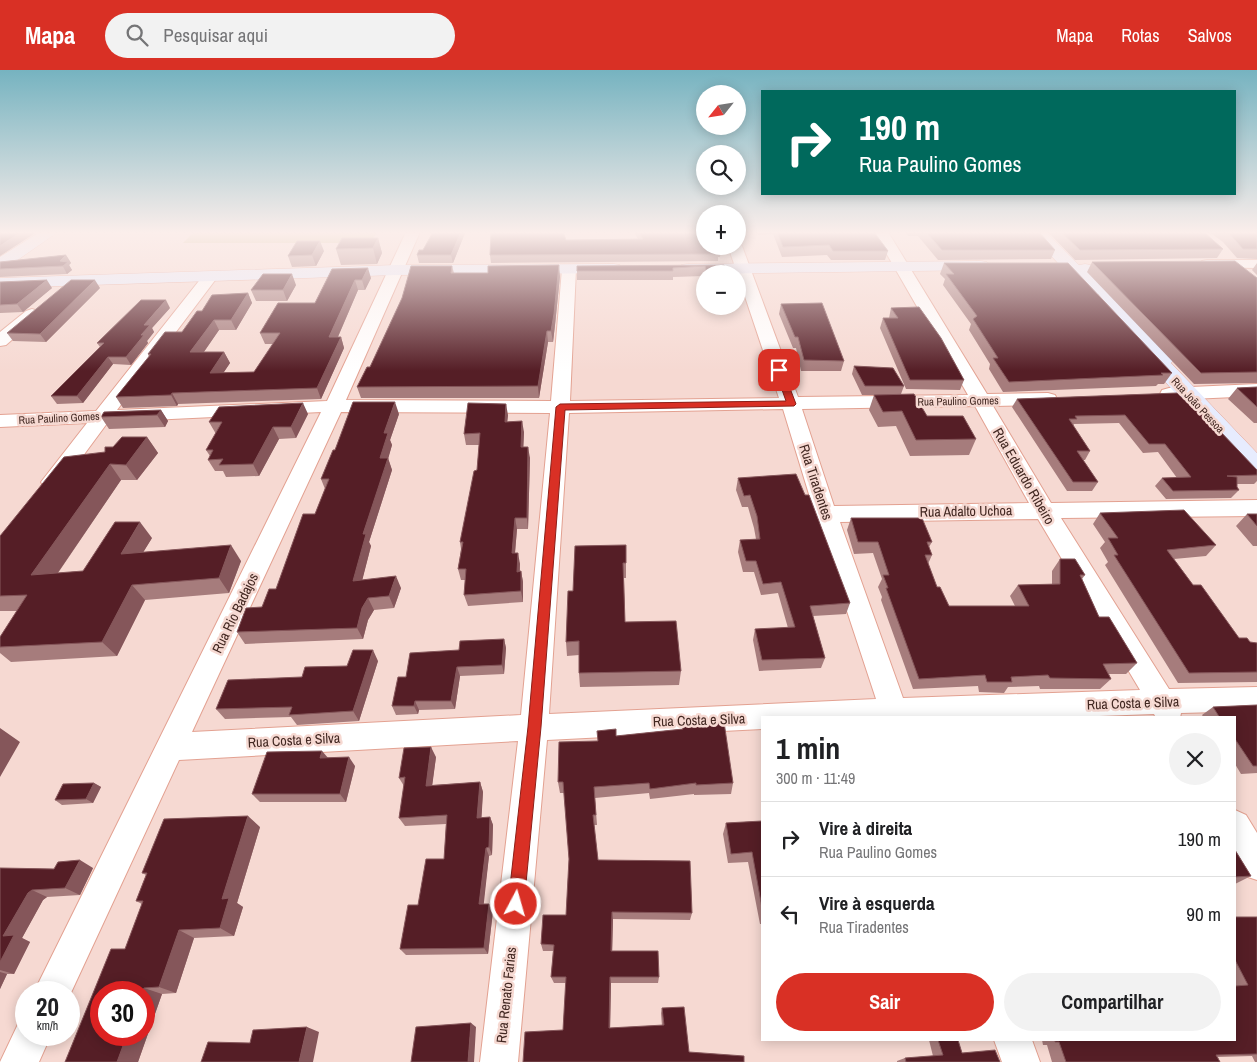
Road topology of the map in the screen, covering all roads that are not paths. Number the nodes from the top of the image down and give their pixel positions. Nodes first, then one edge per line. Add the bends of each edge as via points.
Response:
1 (121, 278) edge
2 (209, 278) edge
3 (392, 278) edge
4 (568, 278) edge
5 (746, 278) edge
6 (909, 278) edge
7 (1094, 278) edge
8 (74, 280) junction
9 (0, 283) edge
10 (0, 341) edge
11 (1257, 390) edge
12 (1192, 393) junction
13 (1147, 395) edge
14 (1069, 398) edge
15 (981, 401) junction
16 (791, 404) junction
17 (334, 406) junction
18 (560, 407) junction
19 (104, 416) junction
20 (0, 421) edge
21 (1257, 452) edge
22 (1257, 467) edge
23 (40, 497) edge
24 (1257, 508) edge
25 (1044, 510) junction
26 (826, 514) junction
27 (1257, 700) edge
28 (1167, 710) edge
29 (895, 714) edge
30 (839, 716) edge
31 (761, 719) edge
32 (534, 727) junction
33 (171, 747) junction
34 (1236, 828) edge
35 (1257, 864) edge
36 (57, 981) edge
37 (1013, 1041) edge
38 (27, 1046) edge
39 (19, 1062) edge
40 (499, 1062) edge
41 (1021, 1062) edge

1 - 8 street
2 - 19 street
3 - 17 street, Rua Rio Badajos
4 - 18 street, Rua Renato Farias
5 - 16 street, Rua Tiradentes
6 - 15 street, Rua Eduardo Ribeiro
7 - 12 street, Rua João Pessoa
8 - 9 street
8 - 10 street
11 - 12 street
12 - 13 street
12 - 21 street, Rua João Pessoa
12 - 22 street, Rua João Pessoa
14 - 15 street, Rua Paulino Gomes
15 - 16 street, Rua Paulino Gomes
15 - 25 street, Rua Eduardo Ribeiro
16 - 18 street, Rua Paulino Gomes
16 - 26 street, Rua Tiradentes
17 - 18 street, Rua Paulino Gomes
17 - 19 street, Rua Paulino Gomes
17 - 33 street, Rua Rio Badajos
18 - 32 street, Rua Renato Farias
19 - 20 street, Rua Paulino Gomes
19 - 23 street
24 - 25 street, Rua Adalto Uchoa
25 - 26 street, Rua Adalto Uchoa
25 - 28 street, Rua Eduardo Ribeiro
26 - 29 street, Rua Tiradentes
27 - 28 street, Rua Costa e Silva
28 - 29 street, Rua Costa e Silva
29 - 30 street, Rua Costa e Silva
31 - 32 street, Rua Costa e Silva
32 - 33 street, Rua Costa e Silva
32 - 40 street, Rua Renato Farias
33 - 36 street, Rua Rio Badajos
34 - 35 street
37 - 41 street
38 - 39 street

